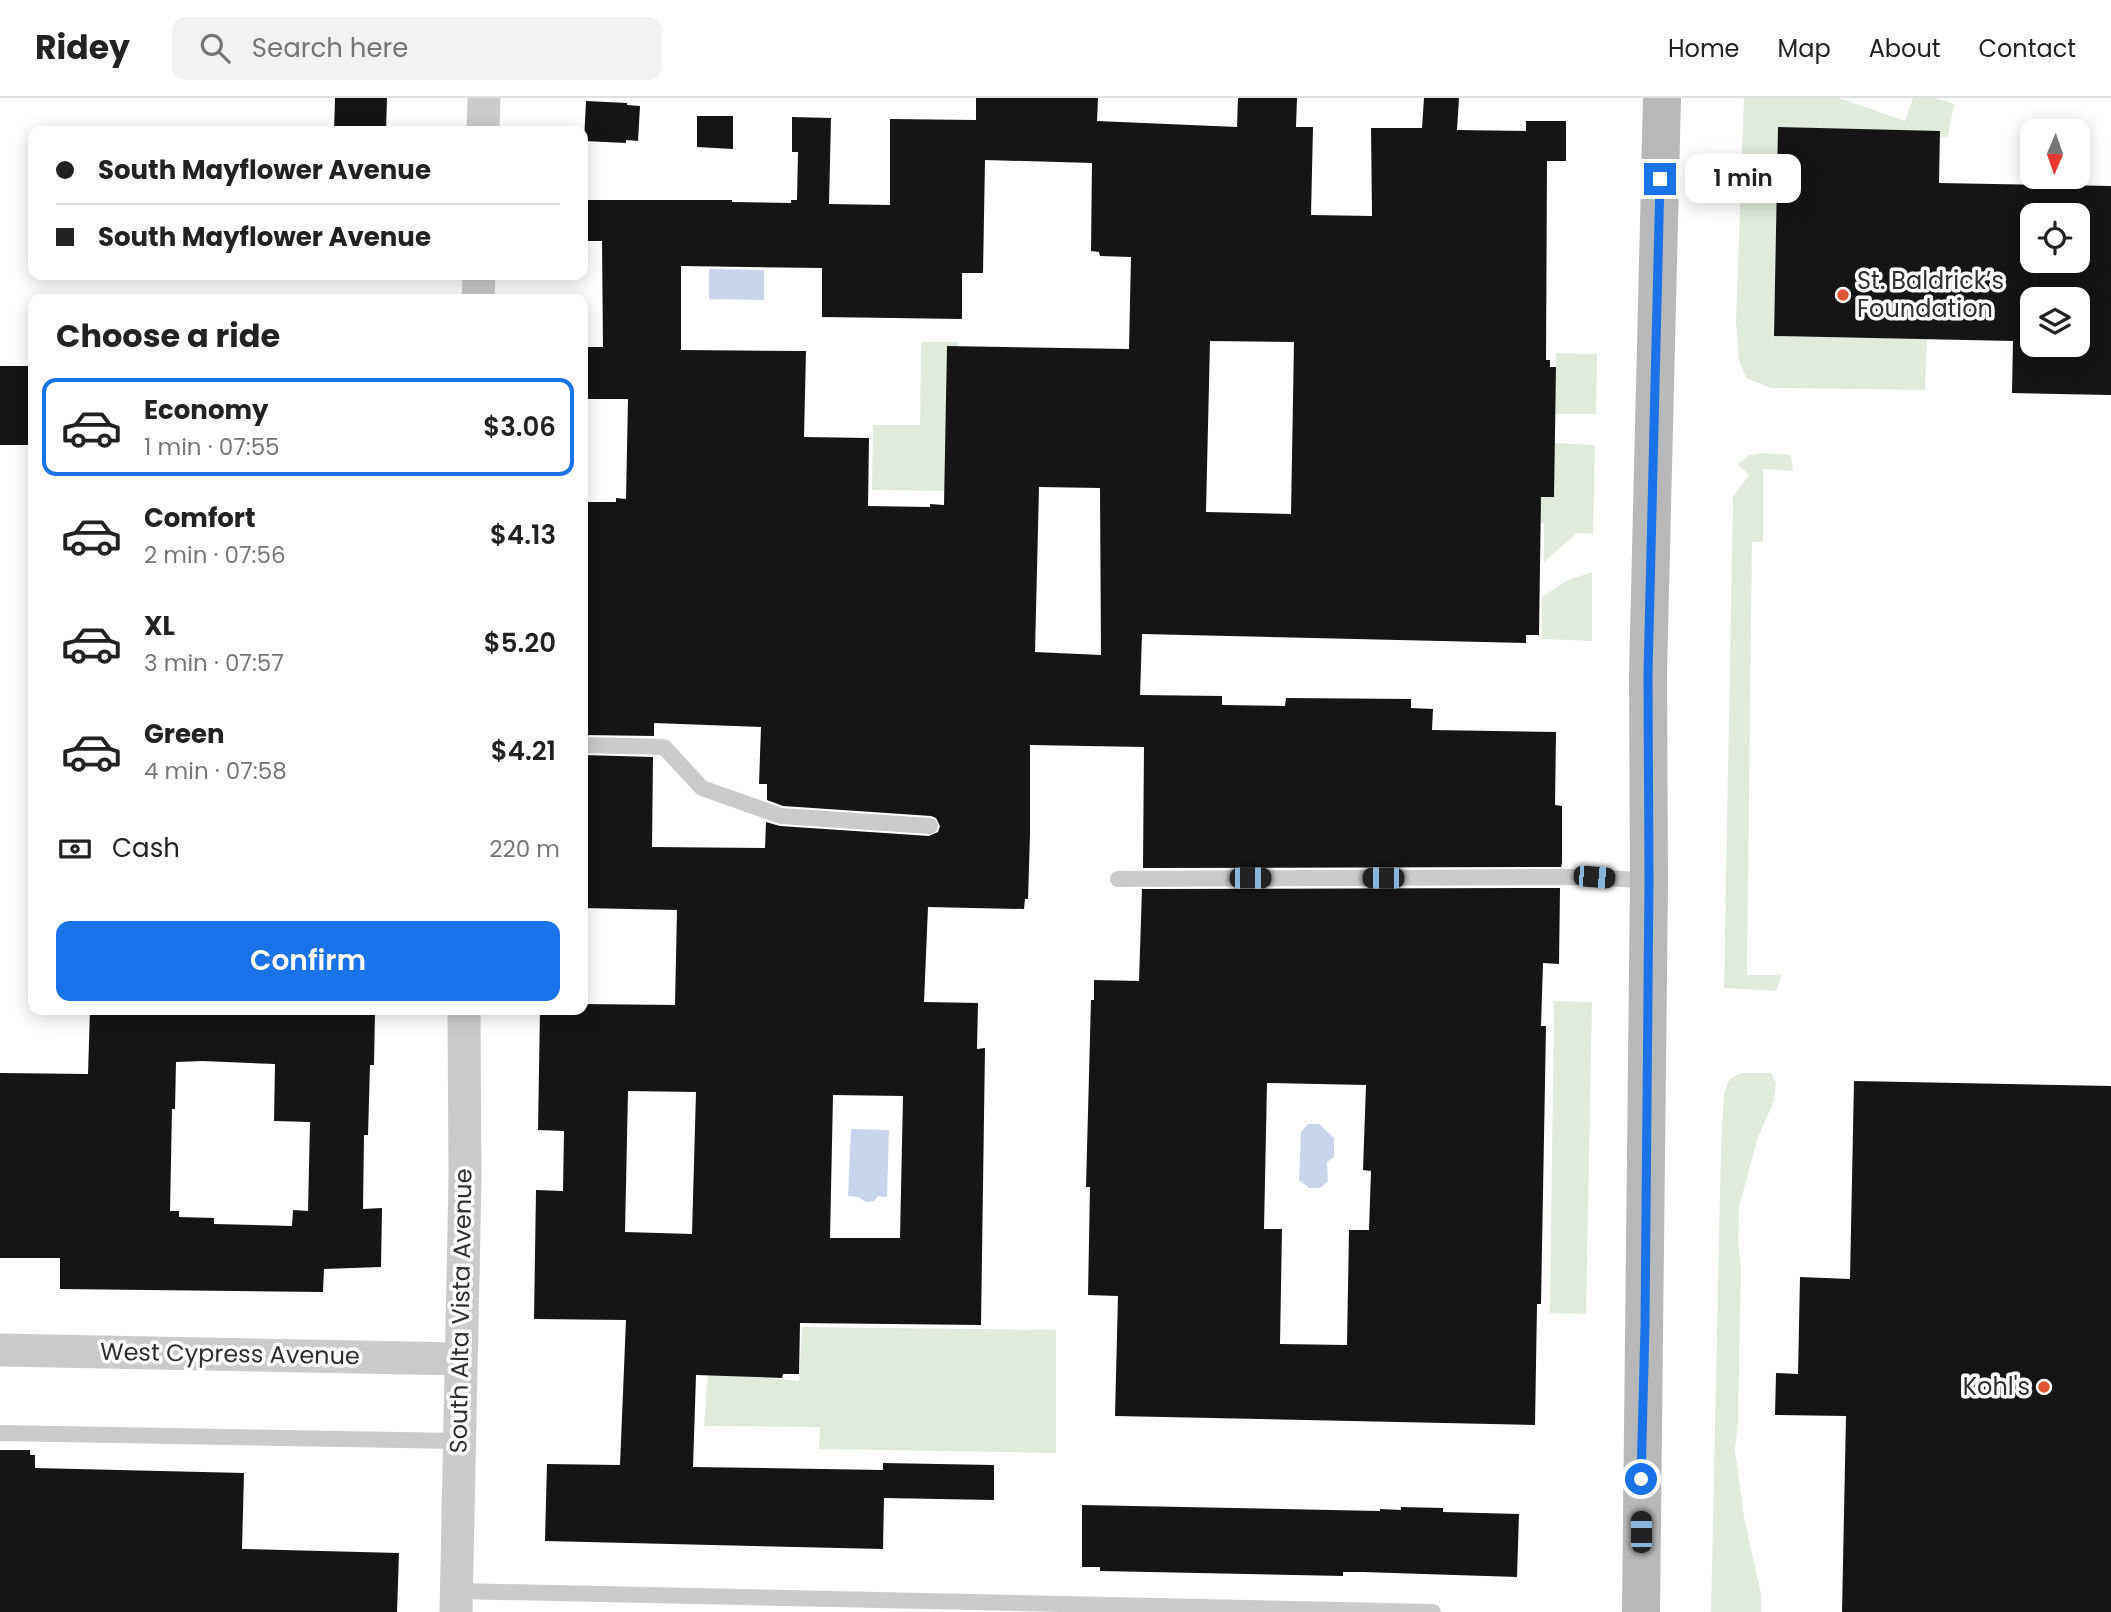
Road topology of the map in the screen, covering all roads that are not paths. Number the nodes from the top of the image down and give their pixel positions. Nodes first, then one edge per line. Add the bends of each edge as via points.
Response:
1 (484, 98) edge
2 (1662, 98) edge
3 (483, 126) edge
4 (588, 746) edge
5 (930, 826) dead end
6 (1118, 879) dead end
7 (1649, 881) junction
8 (464, 1015) edge
9 (0, 1350) edge
10 (460, 1359) junction
11 (0, 1433) edge
12 (458, 1441) junction
13 (456, 1601) edge
14 (1433, 1612) edge
15 (1641, 1612) edge

1 - 3 street
2 - 7 street via 1648,674
4 - 5 lane via 664,747 702,788 782,816
6 - 7 lane via 1594,877
7 - 15 street
8 - 10 street, South Alta Vista Avenue
9 - 10 street, West Cypress Avenue
10 - 12 street, South Alta Vista Avenue
11 - 12 lane
12 - 13 street, South Alta Vista Avenue
13 - 14 lane

